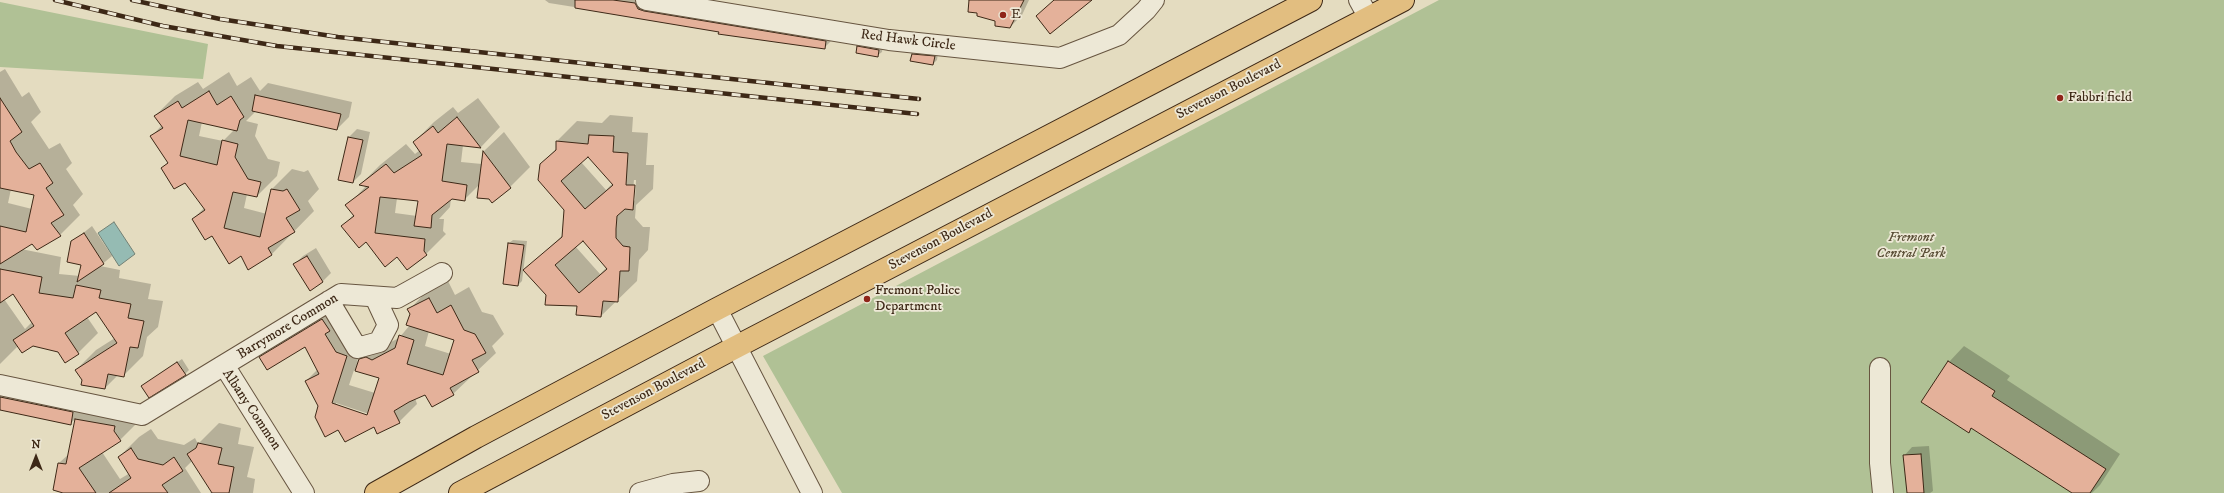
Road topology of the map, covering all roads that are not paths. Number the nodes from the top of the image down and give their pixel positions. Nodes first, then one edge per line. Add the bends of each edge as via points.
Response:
1 (646, 0) edge
2 (1154, 0) edge
3 (1311, 0) edge
4 (1403, 0) edge
5 (1364, 9) edge
6 (442, 273) dead end
7 (375, 297) junction
8 (329, 301) junction
9 (717, 309) junction
10 (736, 347) junction
11 (224, 365) junction
12 (1880, 368) dead end
13 (0, 385) edge
14 (699, 481) dead end
15 (304, 493) edge
16 (376, 493) edge
17 (460, 493) edge
18 (640, 493) edge
19 (812, 493) edge
20 (1883, 493) edge

1 - 2 street, Red Hawk Circle via 889,40 1060,58 1119,35
3 - 9 main road
4 - 5 main road, Stevenson Boulevard
5 - 10 main road, Stevenson Boulevard
6 - 7 street, Barrymore Common via 397,298
7 - 8 street, Barrymore Common via 341,294
7 - 8 street via 388,325 379,342 357,348
8 - 11 street, Barrymore Common
9 - 10 street
9 - 16 main road
10 - 17 main road, Stevenson Boulevard
10 - 19 street
11 - 13 street, Albany Common via 142,415
11 - 15 street, Albany Common
12 - 20 street via 1880,463
14 - 18 street via 673,484

